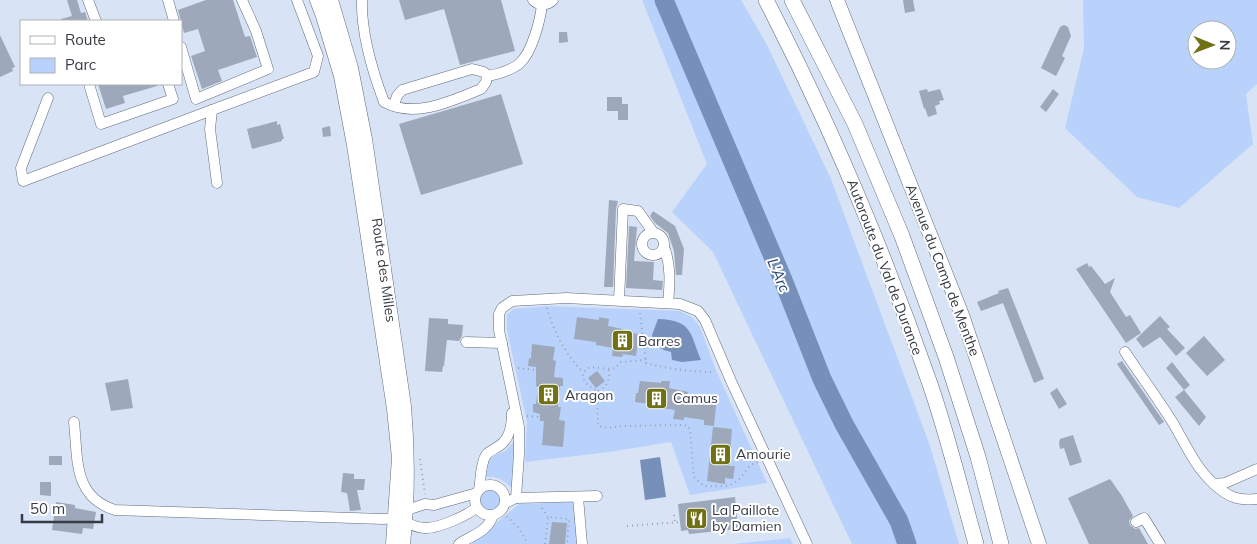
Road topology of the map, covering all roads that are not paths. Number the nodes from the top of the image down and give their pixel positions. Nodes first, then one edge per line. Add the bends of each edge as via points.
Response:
1 (88, 0) edge
2 (168, 0) edge
3 (242, 0) edge
4 (297, 0) edge
5 (317, 0) edge
6 (331, 0) edge
7 (362, 0) edge
8 (553, 0) edge
9 (766, 0) edge
10 (792, 0) edge
11 (837, 0) edge
12 (537, 2) edge
13 (96, 20) edge
14 (174, 20) edge
15 (182, 50) edge
16 (487, 76) junction
17 (89, 85) edge
18 (168, 85) edge
19 (48, 98) dead end
20 (394, 105) junction
21 (212, 110) junction
22 (217, 183) dead end
23 (653, 232) junction
24 (664, 247) junction
25 (619, 300) junction
26 (668, 303) junction
27 (466, 342) dead end
28 (502, 343) junction
29 (1125, 352) dead end
30 (514, 400) junction
31 (74, 422) dead end
32 (1257, 468) edge
33 (1214, 484) junction
34 (478, 491) junction
35 (597, 496) dead end
36 (578, 497) junction
37 (516, 498) junction
38 (1257, 499) edge
39 (478, 509) junction
40 (500, 510) junction
41 (402, 517) junction
42 (1136, 522) dead end
43 (478, 533) junction
44 (393, 544) edge
45 (403, 544) edge
46 (459, 544) edge
47 (582, 544) edge
48 (807, 544) edge
49 (976, 544) edge
50 (1001, 544) edge
51 (1039, 544) edge
52 (1160, 544) edge

1 - 13 street
2 - 14 street
3 - 15 street via 268,69 196,99
4 - 21 street via 318,56 314,72
5 - 41 main road, Route des Milles via 343,86 354,145 394,409
6 - 41 main road, Route des Milles via 351,68 365,139 404,406 408,447
7 - 20 street via 362,23 376,82 384,102
8 - 12 street via 549,4
9 - 49 highway, Autoroute du Val de Durance via 834,139 880,247 931,385
10 - 50 highway, Autoroute du Val de Durance via 855,124 902,236 952,375
11 - 51 main road, Avenue du Camp de Menthe via 962,315
12 - 16 street via 538,27 521,63 508,71
16 - 20 street via 481,88 423,109 402,110
16 - 20 street via 472,69 402,90
17 - 18 street via 101,124 172,99
19 - 21 street via 22,168 23,180
21 - 22 street via 210,129
23 - 24 street via 662,237
23 - 24 street via 642,241 645,252 656,255
23 - 25 street via 638,211 623,209
24 - 26 street via 669,259
25 - 26 street
25 - 28 street via 512,301 499,314
26 - 48 street via 690,307 705,320
27 - 28 street
28 - 30 street
29 - 33 street via 1189,454
30 - 34 street via 512,427 501,445 487,454 483,461
30 - 37 street via 519,427
31 - 41 street via 81,482 95,502 104,507 300,517
32 - 33 street via 1225,483
33 - 38 street via 1236,498
34 - 39 street via 475,502
34 - 40 street via 487,485 497,486 504,493
34 - 41 street via 410,509
35 - 36 street
36 - 37 street
36 - 47 street
37 - 40 street
39 - 40 street via 483,514
39 - 41 street via 439,526 423,528
39 - 43 street
40 - 43 street
41 - 44 main road, Route des Milles
41 - 45 main road, Route des Milles
42 - 52 street via 1144,518
43 - 46 street

